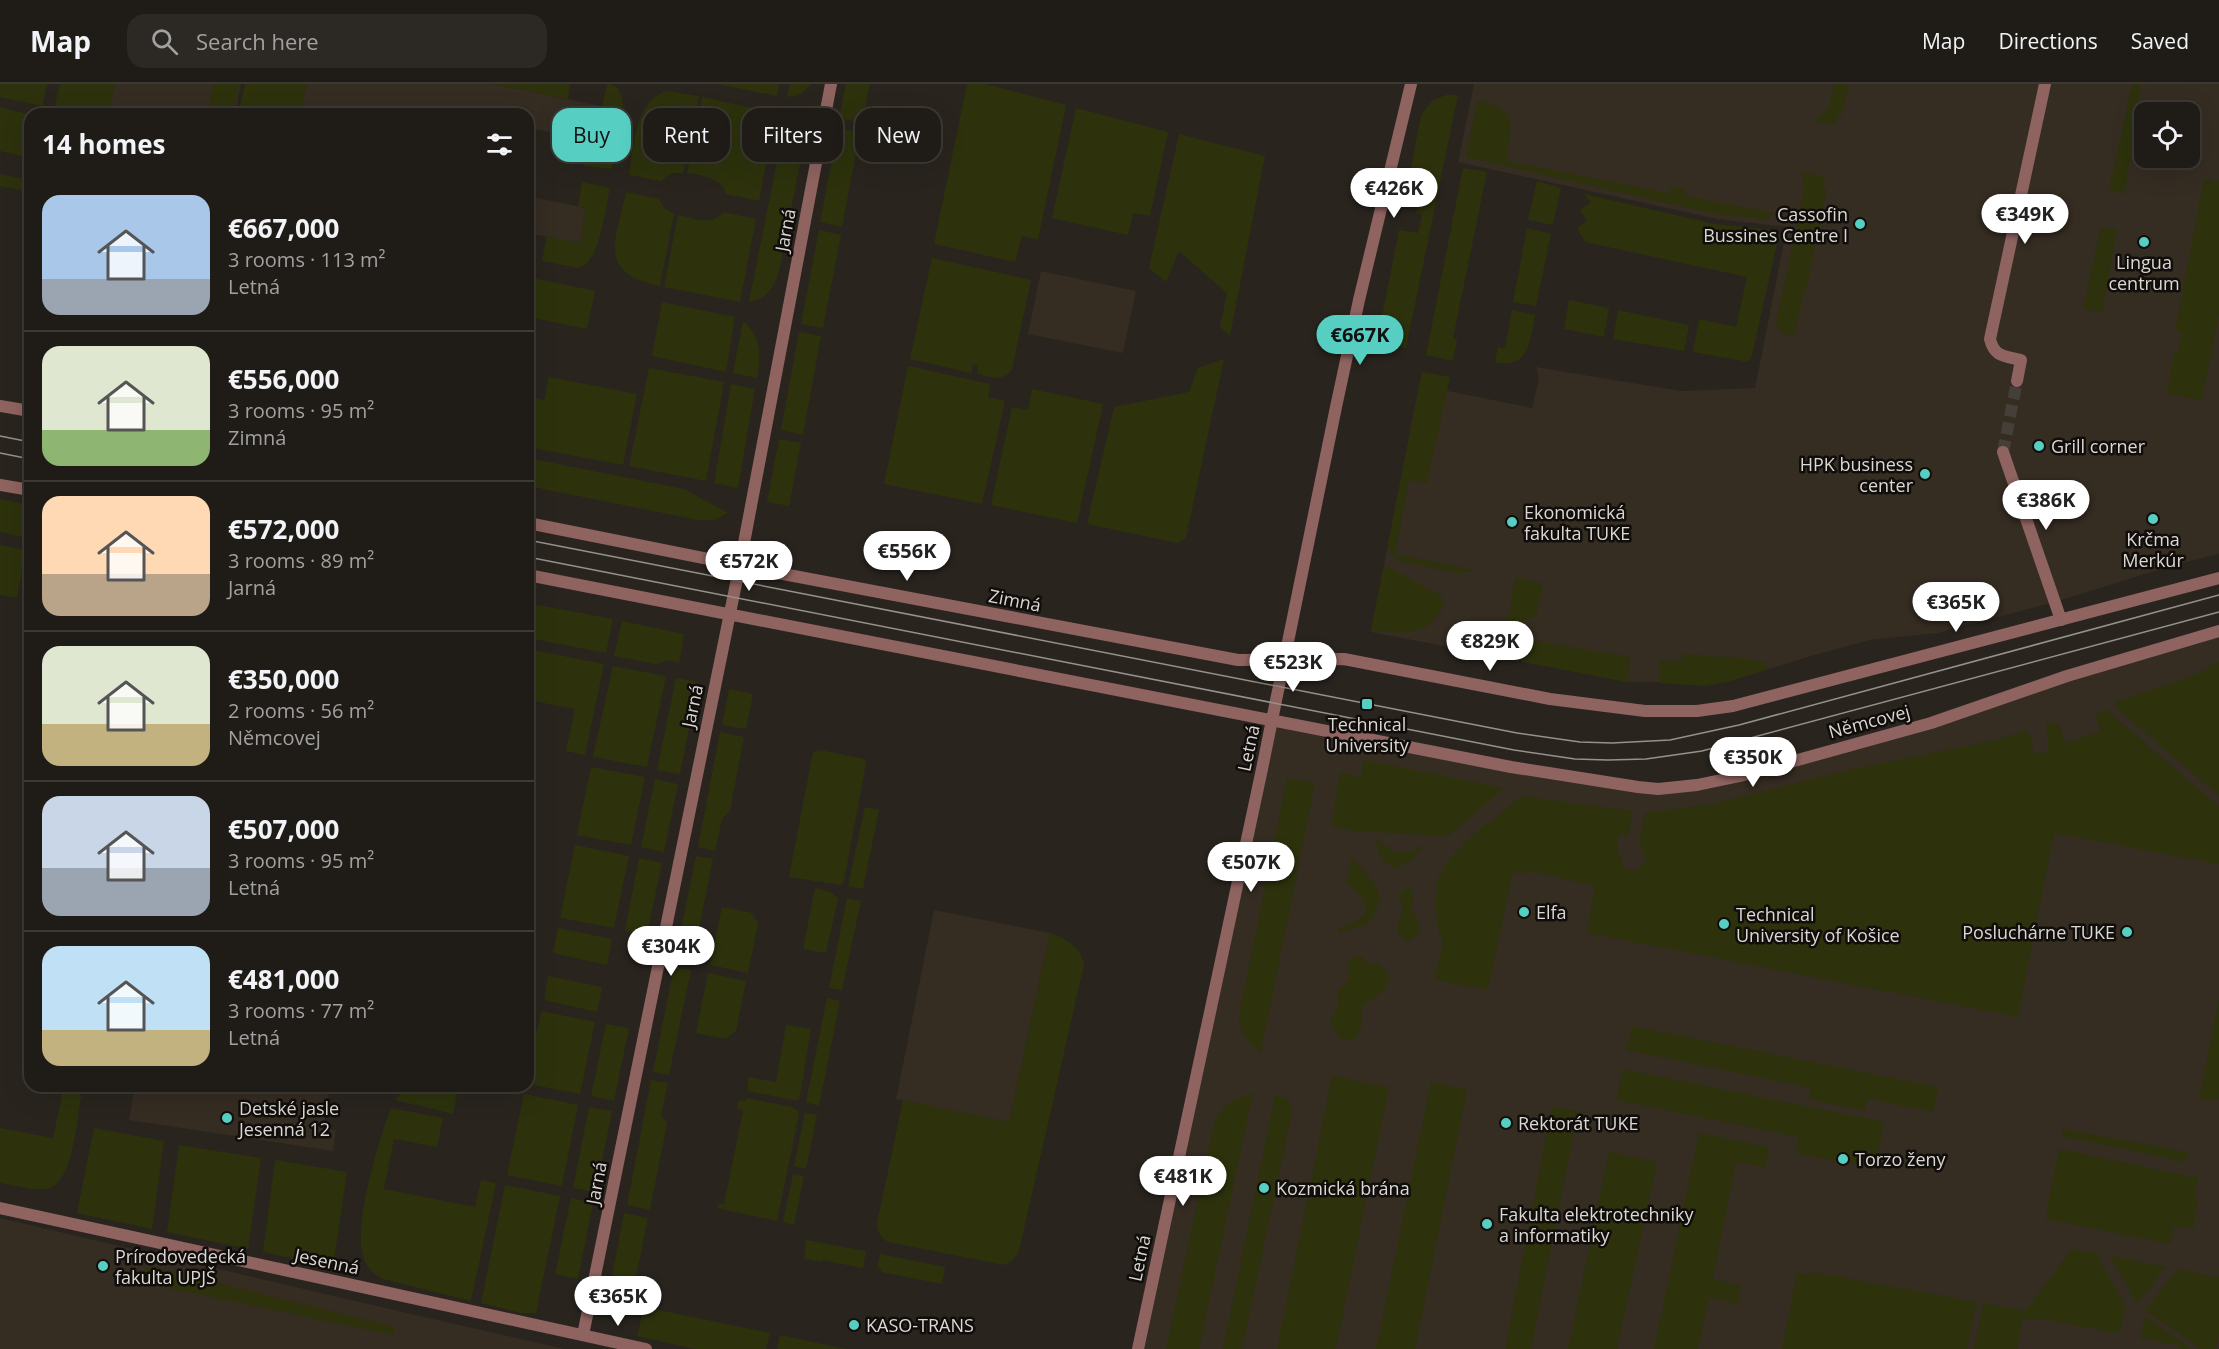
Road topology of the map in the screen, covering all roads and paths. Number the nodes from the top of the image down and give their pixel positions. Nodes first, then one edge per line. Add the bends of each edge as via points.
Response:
1 (831, 84) edge
2 (1412, 84) edge
3 (2044, 84) edge
4 (2017, 381) tunnel mouth
5 (0, 406) edge
6 (24, 410) edge
7 (2003, 452) tunnel mouth
8 (0, 485) edge
9 (24, 489) edge
10 (534, 524) edge
11 (740, 564) junction
12 (534, 575) edge
13 (2219, 578) edge
14 (729, 614) junction
15 (2061, 620) junction
16 (2219, 631) edge
17 (1285, 660) junction
18 (1272, 719) junction
19 (0, 1208) edge
20 (583, 1335) junction
21 (646, 1349) edge
22 (1138, 1349) edge

1 - 11 street, Jarná
2 - 17 street, Letná via 1359,300
3 - 4 street via 1990,339 1997,354 2021,360
5 - 6 street
7 - 15 street
8 - 9 street
10 - 11 street, Zimná
11 - 14 street, Jarná
11 - 17 street, Zimná via 1238,660
12 - 14 street
13 - 15 street
14 - 18 street
14 - 20 street, Jarná
15 - 17 street via 1777,696 1688,711 1586,705 1344,659
16 - 18 street, Němcovej via 2067,676 1931,723 1740,776 1658,789 1574,778
17 - 18 street, Letná
18 - 22 street, Letná
19 - 20 street, Jesenná
20 - 21 street, Jesenná

